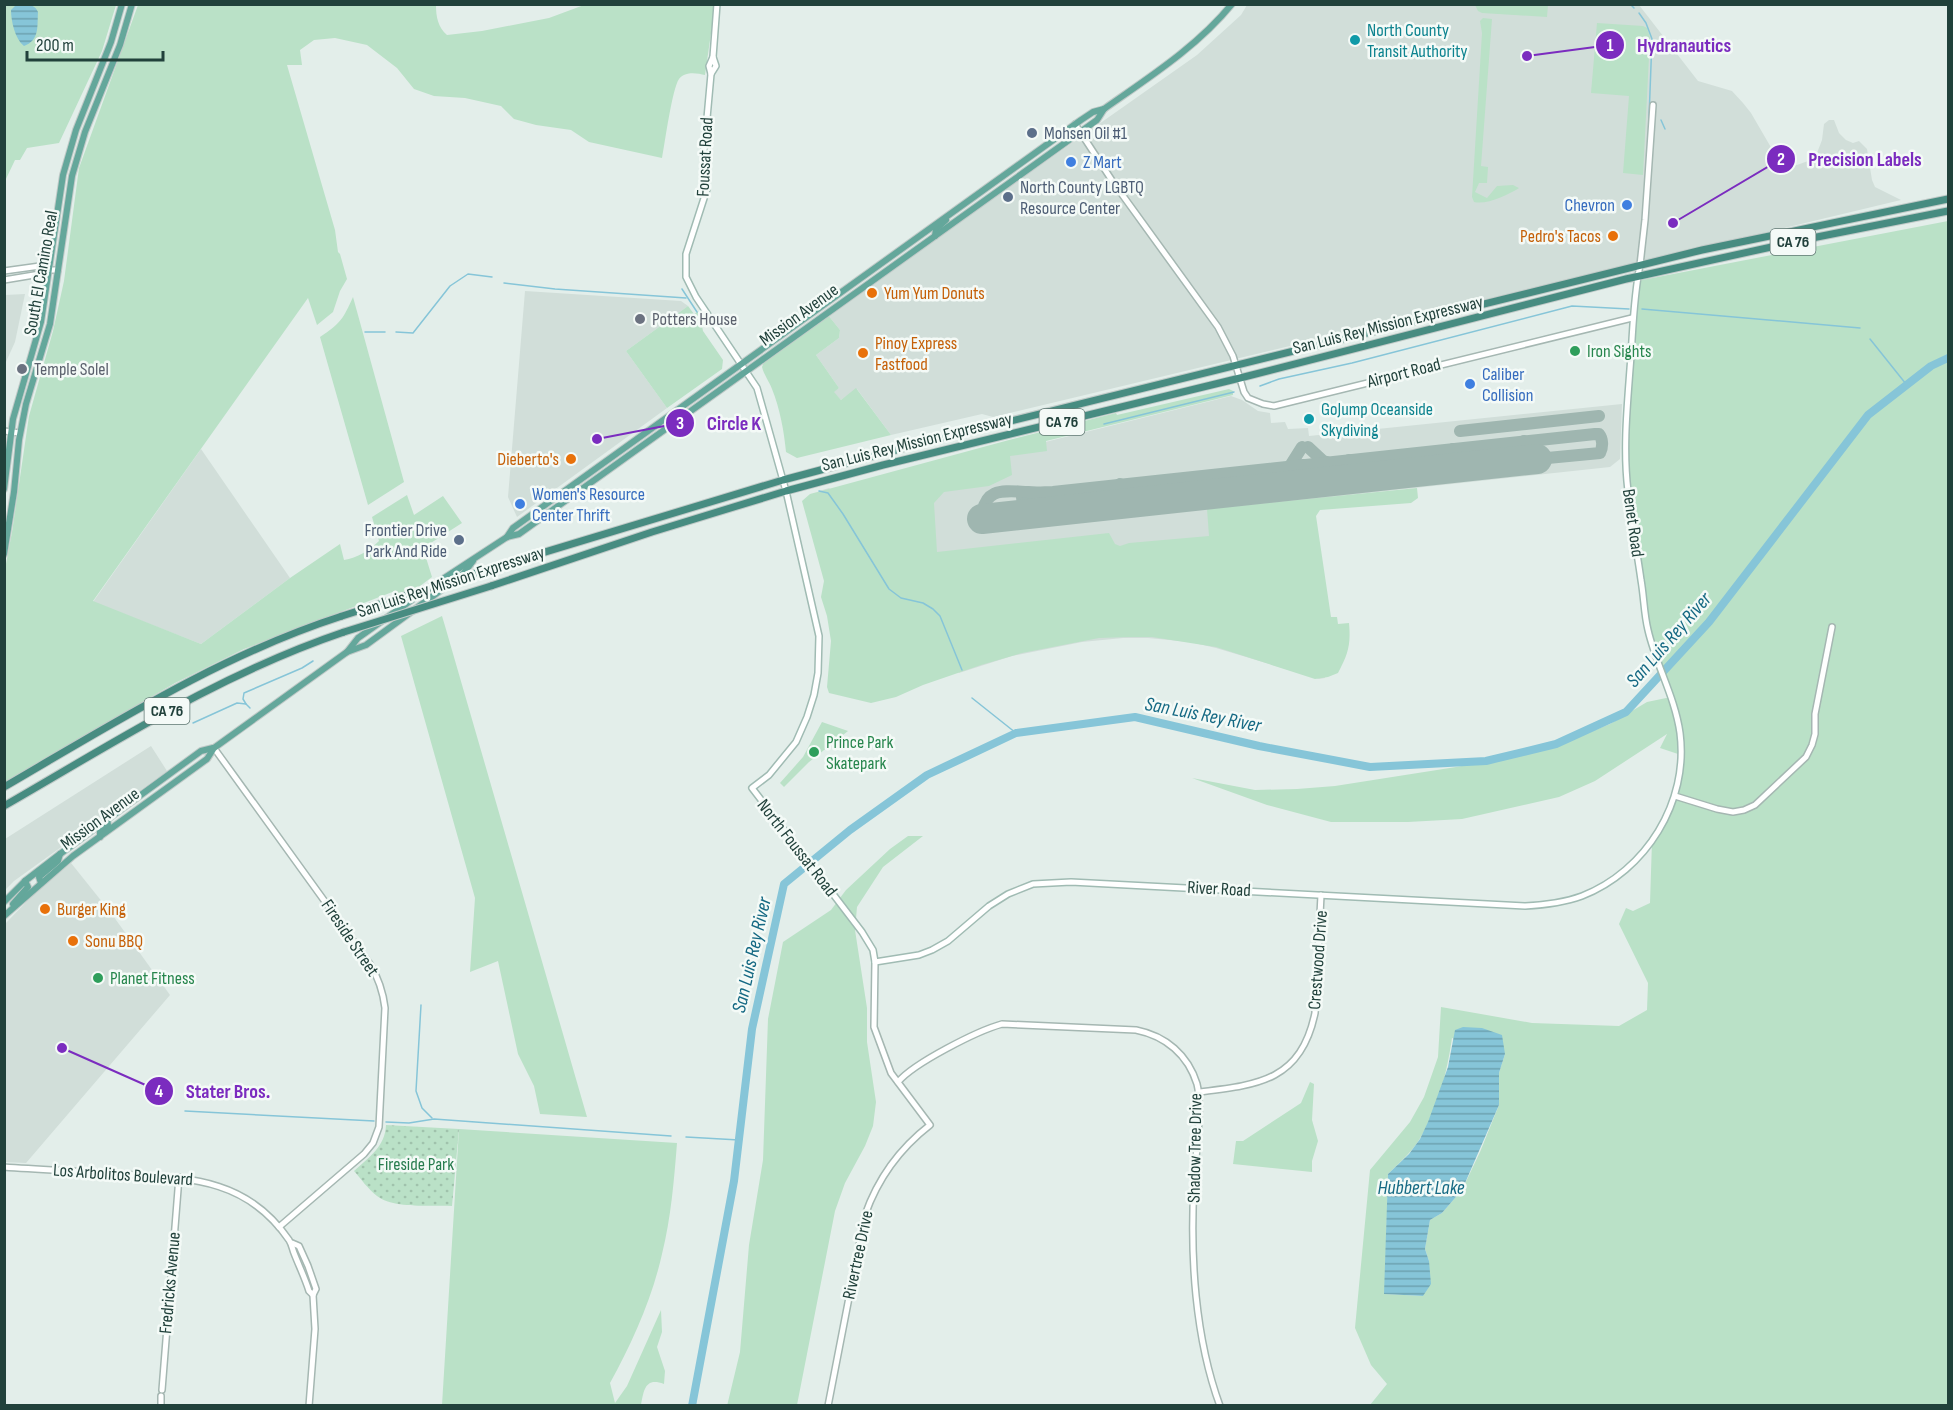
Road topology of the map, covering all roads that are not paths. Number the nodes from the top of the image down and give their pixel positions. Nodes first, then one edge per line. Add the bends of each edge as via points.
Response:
1 (122, 4) edge
2 (132, 4) edge
3 (717, 4) edge
4 (1232, 4) edge
5 (1653, 105) dead end
6 (1104, 109) junction
7 (1075, 124) junction
8 (1080, 132) junction
9 (1028, 157) junction
10 (990, 196) junction
11 (1948, 200) edge
12 (1948, 211) edge
13 (951, 212) junction
14 (935, 236) junction
15 (1640, 265) junction
16 (49, 270) junction
17 (58, 270) junction
18 (4, 271) edge
19 (1637, 277) junction
20 (4, 280) edge
21 (1632, 318) junction
22 (741, 364) junction
23 (1237, 365) junction
24 (746, 372) junction
25 (1240, 378) junction
26 (8, 431) edge
27 (20, 433) junction
28 (783, 480) junction
29 (4, 489) edge
30 (786, 491) junction
31 (507, 537) junction
32 (4, 554) edge
33 (474, 559) junction
34 (1832, 627) dead end
35 (347, 652) junction
36 (214, 748) junction
37 (4, 787) edge
38 (1676, 796) junction
39 (4, 806) edge
40 (121, 809) junction
41 (107, 819) junction
42 (113, 827) junction
43 (100, 837) junction
44 (60, 854) junction
45 (25, 881) junction
46 (41, 883) junction
47 (1322, 895) junction
48 (1583, 895) joint
49 (4, 902) edge
50 (13, 908) junction
51 (4, 916) edge
52 (875, 962) junction
53 (898, 1082) junction
54 (1198, 1092) junction
55 (930, 1125) joint
56 (4, 1167) edge
57 (179, 1177) junction
58 (279, 1227) junction
59 (161, 1406) edge
60 (309, 1406) edge
61 (828, 1406) edge
62 (1220, 1406) edge

1 - 16 main road, South El Camino Real via 63,175
2 - 17 main road, South El Camino Real via 77,156
3 - 22 street, Foussat Road via 704,152 707,189 686,254 685,271 690,287
4 - 6 main road, Mission Avenue via 1194,42
5 - 15 street, Benet Road
6 - 7 main road, Mission Avenue
6 - 8 main road, Mission Avenue via 1097,120
7 - 8 street, Airport Road
7 - 9 main road, Mission Avenue
8 - 10 main road, Mission Avenue
8 - 23 street, Airport Road via 1218,327
9 - 10 main road via 1023,166 992,188
9 - 13 main road, Mission Avenue
10 - 14 main road, Mission Avenue
11 - 15 highway, San Luis Rey Mission Expressway / CA 76
12 - 19 highway, San Luis Rey Mission Expressway / CA 76
13 - 14 main road via 936,229
13 - 22 main road, Mission Avenue
14 - 24 main road, Mission Avenue
15 - 19 street, Benet Road
15 - 23 highway, San Luis Rey Mission Expressway / CA 76
16 - 17 street
16 - 18 street via 40,266
16 - 20 street
16 - 26 main road, South El Camino Real via 41,322
17 - 27 main road, South El Camino Real via 50,324
19 - 21 street, Benet Road
19 - 25 highway, San Luis Rey Mission Expressway / CA 76
21 - 25 street, Airport Road via 1274,406 1248,398
21 - 38 street, Benet Road via 1626,469 1648,629 1672,697 1680,734 1681,767
22 - 24 street, North Foussat Road
22 - 31 main road, Mission Avenue via 513,528
23 - 25 street, Airport Road
23 - 28 highway, San Luis Rey Mission Expressway / CA 76
24 - 28 street, North Foussat Road via 757,388
24 - 31 main road, Mission Avenue via 519,534
25 - 30 highway, San Luis Rey Mission Expressway / CA 76
26 - 27 street
26 - 29 main road, South El Camino Real
27 - 32 main road, South El Camino Real
28 - 30 street, North Foussat Road
28 - 37 highway, San Luis Rey Mission Expressway / CA 76, bridge via 489,569 274,641 152,700
30 - 39 highway, San Luis Rey Mission Expressway / CA 76, bridge via 345,632 274,659 189,698
30 - 52 street, North Foussat Road via 819,636 818,673 811,706 796,742 769,775 752,788 862,932
31 - 33 main road, Mission Avenue
33 - 35 main road, Mission Avenue via 358,638
33 - 35 main road, Mission Avenue via 463,574 366,645
34 - 38 street via 1815,734 1806,757 1755,806 1744,810 1717,809
35 - 36 main road, Mission Avenue
36 - 40 main road, Mission Avenue via 201,751
36 - 42 main road, Mission Avenue via 207,759
36 - 58 street, Fireside Street via 370,964 383,992 379,1127 373,1143
38 - 48 street, Benet Road via 1664,822 1640,856 1618,876
40 - 41 main road, Mission Avenue
40 - 42 main road
41 - 43 main road via 108,825 100,831
41 - 44 main road, Mission Avenue
42 - 43 main road, Mission Avenue
43 - 46 main road, Mission Avenue
44 - 45 main road, Mission Avenue
44 - 46 main road via 58,861 39,877
45 - 49 main road, Mission Avenue
45 - 50 main road via 28,887
46 - 50 main road, Mission Avenue
47 - 48 street, River Road via 1524,906 1546,905
47 - 52 street, River Road via 1071,882 1033,884 988,906 932,950
47 - 54 street, Crestwood Drive via 1315,1013 1300,1052 1287,1066 1262,1081
50 - 51 main road, Mission Avenue
52 - 53 street, North Foussat Road via 874,1027
53 - 54 street, Shadow Tree Drive via 912,1069 986,1029 1012,1024 1136,1030 1154,1035 1184,1057
53 - 55 street, North Foussat Road
54 - 62 street, Shadow Tree Drive via 1194,1187 1196,1288 1202,1341
55 - 61 street, Rivertree Drive via 889,1166 868,1206
56 - 57 street, Los Arbolitos Boulevard
57 - 58 street, Los Arbolitos Boulevard via 208,1182 246,1198
57 - 59 street, Fredricks Avenue
58 - 60 street, Los Arbolitos Boulevard via 292,1243 313,1295 315,1329

